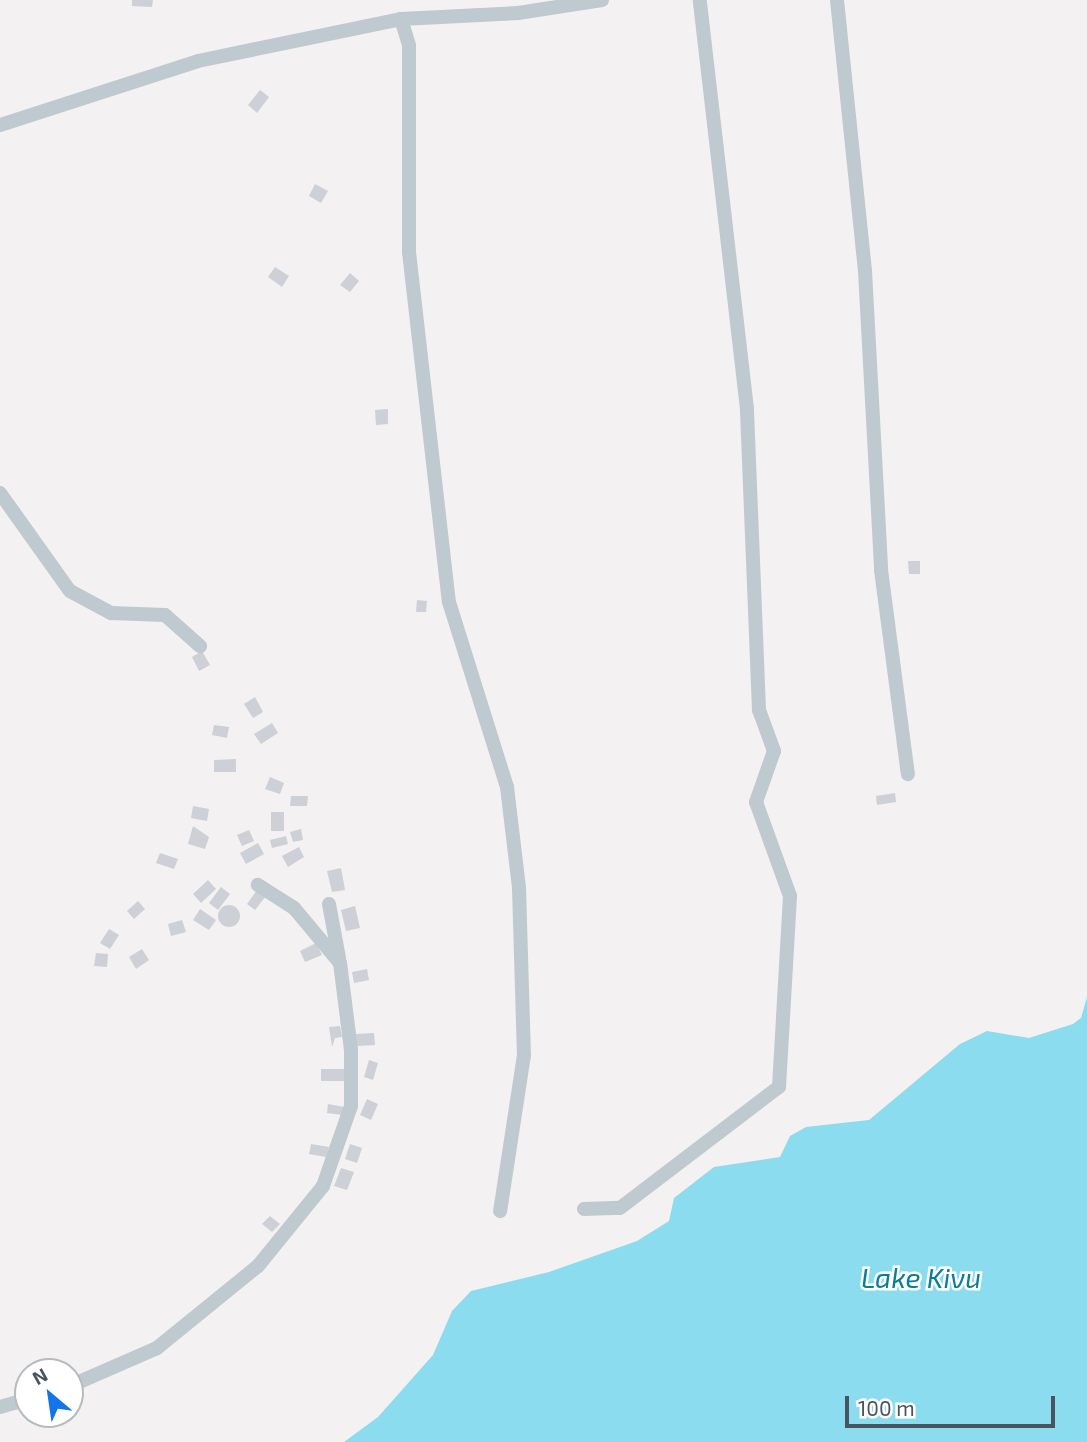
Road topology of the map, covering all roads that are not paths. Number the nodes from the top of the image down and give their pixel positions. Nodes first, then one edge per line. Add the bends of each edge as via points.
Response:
1 (602, 0) edge
2 (700, 0) edge
3 (837, 0) edge
4 (401, 19) junction
5 (0, 125) edge
6 (0, 493) edge
7 (200, 646) dead end
8 (908, 774) dead end
9 (258, 885) dead end
10 (329, 904) dead end
11 (340, 963) junction
12 (583, 1209) dead end
13 (500, 1211) dead end
14 (84, 1380) edge

1 - 4 street via 518,13
2 - 12 street via 712,62 747,409 759,710 774,751 756,802 790,896 779,1087 620,1208
3 - 8 street via 865,271 881,570
4 - 5 street via 198,61
4 - 13 street via 409,46 409,252 449,602 507,787 519,888 524,1055
6 - 7 street via 70,590 111,613 165,615
9 - 11 street via 294,908
10 - 11 street
11 - 14 street via 351,1050 351,1106 323,1186 258,1265 157,1348

